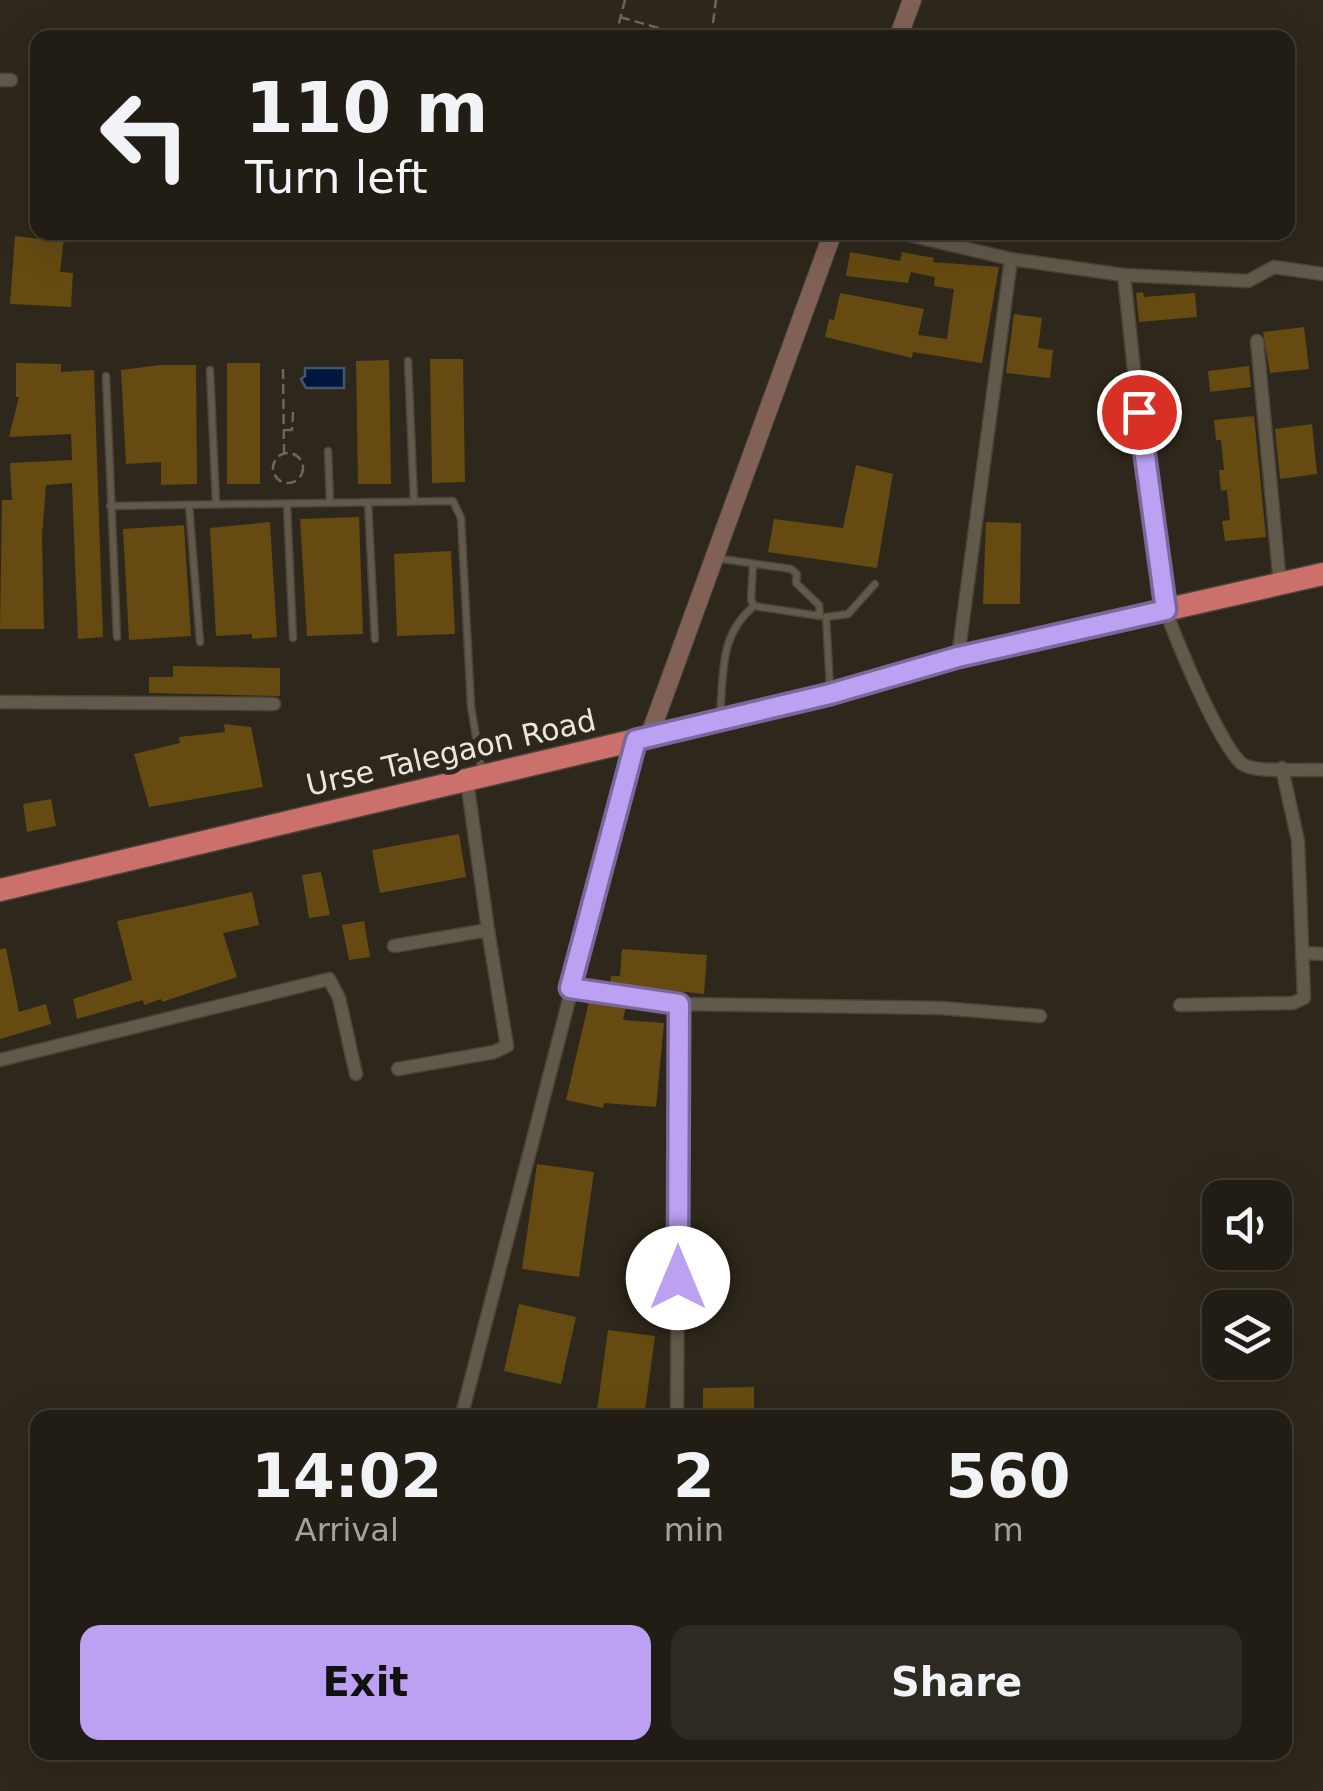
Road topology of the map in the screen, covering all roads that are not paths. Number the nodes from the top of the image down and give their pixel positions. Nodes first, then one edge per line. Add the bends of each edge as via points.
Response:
1 (912, 0) edge
2 (901, 30) edge
3 (830, 240) edge
4 (930, 240) edge
5 (1012, 259) junction
6 (1323, 274) edge
7 (1124, 275) junction
8 (1257, 341) dead end
9 (408, 360) dead end
10 (210, 370) dead end
11 (106, 376) dead end
12 (328, 451) dead end
13 (414, 500) junction
14 (368, 502) junction
15 (330, 503) junction
16 (216, 504) junction
17 (286, 504) junction
18 (189, 505) junction
19 (110, 506) junction
20 (714, 558) junction
21 (753, 564) junction
22 (1323, 574) edge
23 (875, 584) dead end
24 (1280, 584) junction
25 (754, 606) junction
26 (1166, 610) junction
27 (823, 616) junction
28 (117, 637) dead end
29 (293, 638) dead end
30 (375, 640) dead end
31 (200, 642) dead end
32 (958, 657) junction
33 (830, 694) junction
34 (0, 702) edge
35 (274, 704) dead end
36 (720, 720) junction
37 (642, 738) junction
38 (1282, 768) junction
39 (1323, 770) edge
40 (474, 779) junction
41 (0, 890) edge
42 (488, 930) junction
43 (394, 946) dead end
44 (1302, 953) junction
45 (1323, 954) edge
46 (570, 988) junction
47 (679, 1004) junction
48 (1180, 1005) dead end
49 (1040, 1016) dead end
50 (0, 1060) edge
51 (398, 1070) dead end
52 (356, 1074) dead end
53 (463, 1410) edge
54 (677, 1410) edge

1 - 2 street
3 - 20 street
4 - 5 street
5 - 7 street
5 - 32 street
6 - 7 street via 1274,268 1248,281
7 - 26 street
8 - 24 street
9 - 13 lane
10 - 16 lane
11 - 19 lane
12 - 15 lane
13 - 14 lane
13 - 40 lane via 453,501 458,509
14 - 15 lane
14 - 30 lane
15 - 17 lane
16 - 17 lane
16 - 18 lane
17 - 29 lane
18 - 19 lane
18 - 31 lane
19 - 28 lane
20 - 21 lane
20 - 37 street
21 - 25 lane
21 - 27 lane via 791,569
22 - 24 highway, Urse Talegaon Road
23 - 27 lane via 848,614
24 - 26 highway, Urse Talegaon Road
25 - 27 lane
25 - 36 lane via 730,634
26 - 32 highway, Urse Talegaon Road
26 - 38 street via 1237,760 1253,768
27 - 33 lane
32 - 33 highway, Urse Talegaon Road
33 - 36 highway, Urse Talegaon Road
34 - 35 street
36 - 37 highway, Urse Talegaon Road
37 - 40 highway, Urse Talegaon Road
37 - 46 street
38 - 39 street
38 - 44 street via 1298,841
40 - 41 highway, Urse Talegaon Road
40 - 42 street
42 - 43 street
42 - 51 street via 508,1046
44 - 45 street
44 - 48 street via 1304,998 1293,1003
46 - 47 street
46 - 53 street
47 - 49 street
47 - 54 street
50 - 52 street via 329,979

